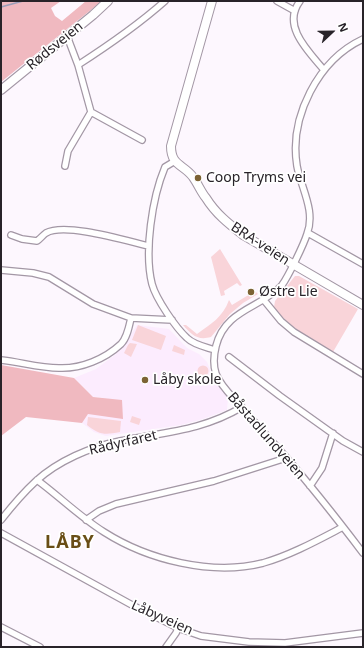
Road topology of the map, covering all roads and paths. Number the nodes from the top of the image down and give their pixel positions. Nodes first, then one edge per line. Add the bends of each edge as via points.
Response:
1 (108, 1) edge
2 (165, 1) edge
3 (212, 1) edge
4 (277, 1) edge
5 (300, 1) edge
6 (295, 11) junction
7 (67, 36) junction
8 (363, 39) edge
9 (78, 65) junction
10 (324, 70) junction
11 (1, 90) edge
12 (91, 112) junction
13 (142, 140) dead end
14 (175, 161) junction
15 (65, 166) dead end
16 (308, 233) junction
17 (11, 235) dead end
18 (149, 246) junction
19 (363, 257) edge
20 (356, 260) junction
21 (292, 264) junction
22 (363, 264) edge
23 (1, 270) edge
24 (263, 299) junction
25 (363, 305) edge
26 (131, 318) junction
27 (172, 320) junction
28 (215, 350) junction
29 (229, 357) dead end
30 (1, 360) edge
31 (363, 374) edge
32 (242, 407) junction
33 (333, 433) junction
34 (363, 452) edge
35 (286, 458) junction
36 (37, 480) junction
37 (310, 486) junction
38 (1, 520) edge
39 (86, 520) junction
40 (343, 527) junction
41 (1, 533) edge
42 (363, 552) edge
43 (1, 627) edge
44 (178, 628) junction
45 (363, 633) edge
46 (40, 647) edge
47 (166, 647) edge

1 - 7 main road, Rødsveien
2 - 9 street via 120,37
3 - 14 main road via 171,146
4 - 6 street
5 - 6 street
6 - 10 street via 294,30
7 - 9 street
7 - 11 main road, Rødsveien
8 - 10 street via 355,42
9 - 12 street
10 - 16 street via 307,98 298,131 296,153 310,218
12 - 13 street
12 - 15 street via 68,151
14 - 18 street via 165,167 161,176 155,198
14 - 21 main road, BRA-veien via 192,176 210,205 228,224 243,236
16 - 20 street
16 - 21 street, Båstadlundveien
17 - 18 street via 36,241 46,233 64,229
18 - 27 street via 152,286
19 - 20 street
20 - 22 street
21 - 24 street, Båstadlundveien via 281,285
21 - 25 main road, BRA-veien
23 - 26 street via 49,277 93,304
24 - 28 street, Båstadlundveien via 231,320 217,340
24 - 31 street via 294,332
26 - 27 street
26 - 30 street via 122,343 90,364 58,368
27 - 28 street via 187,338
28 - 32 street, Båstadlundveien via 216,374 226,390
29 - 33 street
32 - 35 street, Båstadlundveien
32 - 36 street, Rådyrfaret via 215,422 182,431 119,441 94,449 59,465
33 - 34 street
33 - 37 street via 322,468
35 - 37 street, Båstadlundveien
35 - 39 street via 214,482 116,504
36 - 38 street, Rådyrfaret
36 - 39 street
37 - 40 street, Båstadlundveien
39 - 40 street via 104,533 143,553 192,566 212,567 250,565 274,559
40 - 42 street, Båstadlundveien
41 - 44 street, Låbyveien via 110,594
43 - 46 street
44 - 45 street, Låbyveien via 201,636 267,643
44 - 47 street

